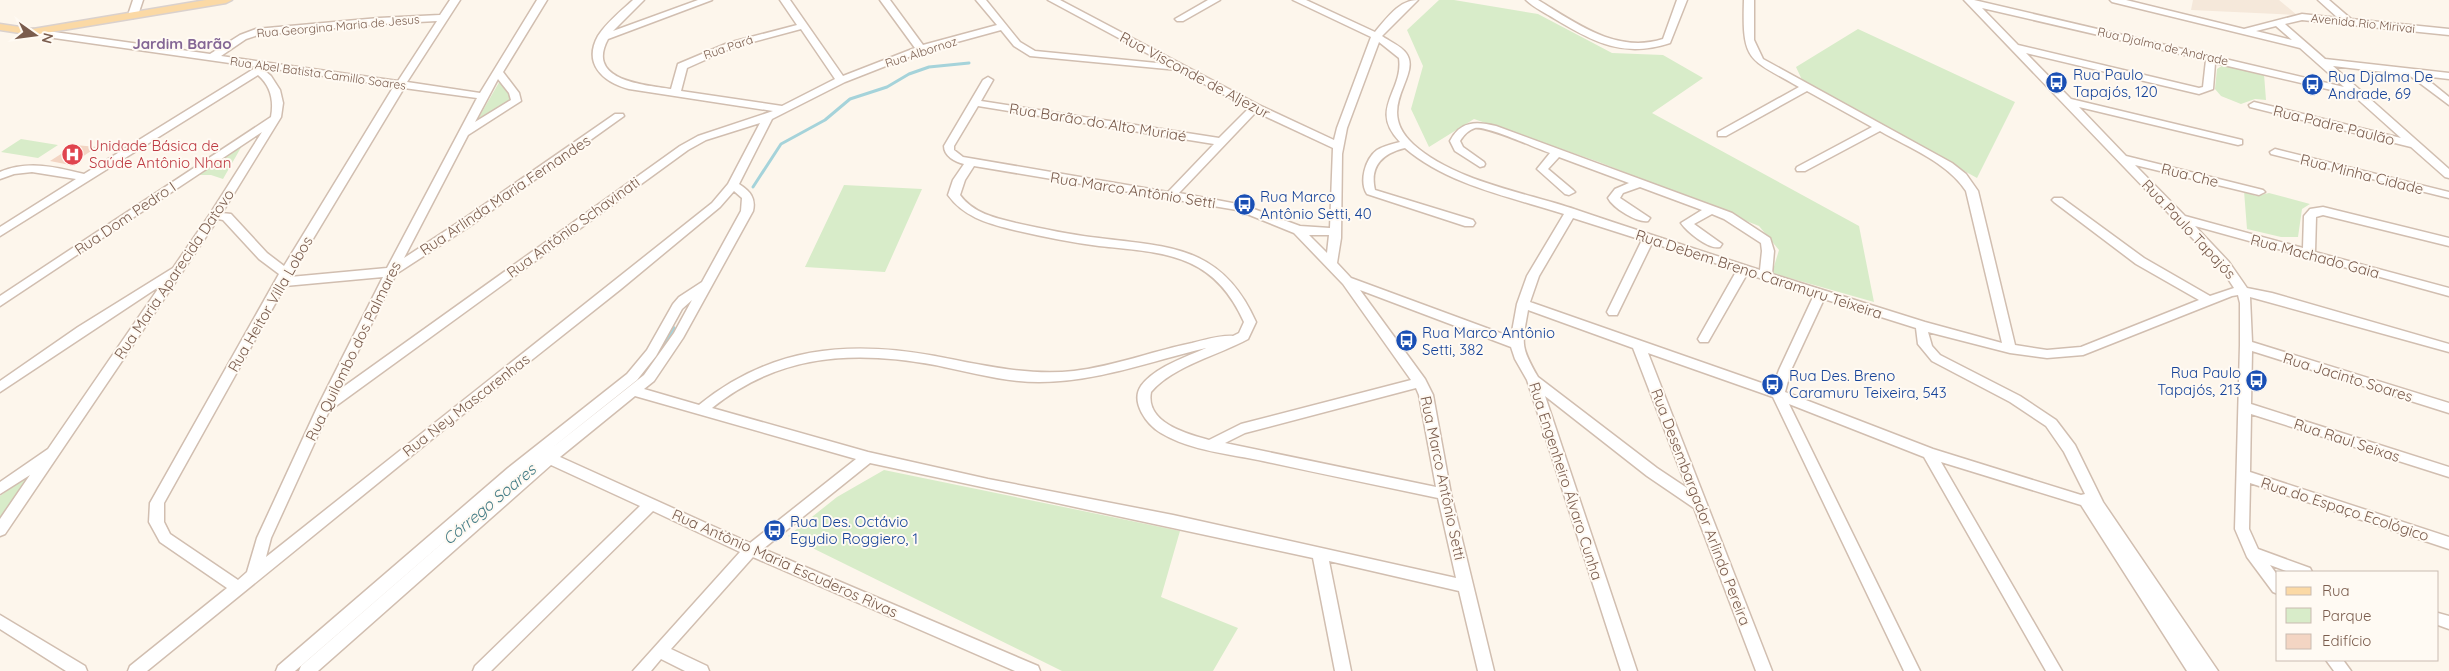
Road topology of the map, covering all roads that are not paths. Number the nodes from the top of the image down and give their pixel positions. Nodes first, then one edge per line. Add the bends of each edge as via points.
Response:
1 (138, 0) edge
2 (226, 0) edge
3 (455, 0) edge
4 (554, 0) edge
5 (639, 0) edge
6 (707, 0) edge
7 (785, 0) edge
8 (885, 0) edge
9 (981, 0) edge
10 (1053, 0) edge
11 (1215, 0) edge
12 (1413, 0) edge
13 (1531, 0) edge
14 (1682, 0) edge
15 (1749, 0) edge
16 (2115, 0) edge
17 (2323, 0) edge
18 (541, 1) edge
19 (1306, 1) edge
20 (1971, 1) edge
21 (133, 15) junction
22 (444, 18) junction
23 (1180, 20) dead end
24 (2277, 22) junction
25 (2349, 22) junction
26 (0, 26) edge
27 (803, 26) junction
28 (1002, 27) junction
29 (2246, 31) junction
30 (33, 32) junction
31 (2449, 32) edge
32 (1376, 36) junction
33 (602, 38) junction
34 (2301, 45) junction
35 (2016, 48) junction
36 (920, 49) junction
37 (2211, 57) junction
38 (211, 58) junction
39 (2321, 62) junction
40 (262, 68) junction
41 (1180, 68) junction
42 (497, 71) junction
43 (2412, 72) junction
44 (2449, 76) edge
45 (841, 80) junction
46 (988, 80) dead end
47 (401, 84) junction
48 (1805, 88) junction
49 (2354, 92) junction
50 (675, 93) junction
51 (483, 96) junction
52 (2068, 102) junction
53 (2449, 102) edge
54 (975, 103) junction
55 (2254, 105) dead end
56 (1255, 107) junction
57 (783, 109) junction
58 (619, 116) dead end
59 (276, 117) junction
60 (768, 117) junction
61 (1878, 128) junction
62 (463, 133) junction
63 (1722, 134) dead end
64 (1222, 142) junction
65 (2238, 142) dead end
66 (1407, 144) junction
67 (2415, 145) junction
68 (1338, 146) junction
69 (1558, 151) junction
70 (2275, 152) dead end
71 (2121, 158) junction
72 (970, 163) junction
73 (1480, 164) dead end
74 (1801, 169) dead end
75 (1620, 175) junction
76 (2449, 175) edge
77 (0, 176) edge
78 (84, 178) junction
79 (1641, 183) junction
80 (734, 185) junction
81 (1620, 191) junction
82 (1569, 192) dead end
83 (2259, 192) dead end
84 (1171, 195) junction
85 (2449, 195) edge
86 (2058, 200) dead end
87 (1712, 210) junction
88 (1571, 212) junction
89 (216, 215) junction
90 (1644, 218) dead end
91 (2181, 219) junction
92 (1469, 223) dead end
93 (1298, 230) junction
94 (1335, 231) junction
95 (0, 232) edge
96 (1649, 238) junction
97 (2449, 242) edge
98 (1716, 244) dead end
99 (2309, 254) junction
100 (1331, 264) junction
101 (180, 267) junction
102 (1744, 268) junction
103 (391, 272) junction
104 (1766, 275) junction
105 (284, 277) junction
106 (1347, 281) junction
107 (708, 284) junction
108 (2243, 292) junction
109 (2449, 292) edge
110 (1821, 293) junction
111 (2208, 300) junction
112 (0, 302) edge
113 (1523, 304) junction
114 (1612, 312) dead end
115 (1922, 326) junction
116 (1243, 336) junction
117 (1704, 338) dead end
118 (1516, 344) junction
119 (1638, 344) junction
120 (2246, 345) junction
121 (2449, 348) edge
122 (2010, 349) junction
123 (1533, 380) junction
124 (1420, 382) junction
125 (0, 387) edge
126 (634, 391) junction
127 (1778, 394) junction
128 (2245, 407) junction
129 (324, 408) junction
130 (2449, 408) edge
131 (700, 411) junction
132 (1210, 445) junction
133 (56, 449) junction
134 (1929, 452) junction
135 (544, 455) junction
136 (868, 457) junction
137 (2449, 472) edge
138 (2242, 475) junction
139 (0, 489) edge
140 (1444, 494) junction
141 (2090, 502) junction
142 (651, 504) junction
143 (1701, 505) junction
144 (0, 530) edge
145 (2449, 543) edge
146 (751, 550) junction
147 (2252, 553) junction
148 (1320, 555) junction
149 (2302, 571) edge
150 (254, 575) junction
151 (2276, 585) edge
152 (1466, 586) junction
153 (238, 588) junction
154 (0, 621) edge
155 (659, 651) junction
156 (2335, 661) edge
157 (1912, 670) edge
158 (79, 671) edge
159 (136, 671) edge
160 (284, 671) edge
161 (307, 671) edge
162 (481, 671) edge
163 (641, 671) edge
164 (701, 671) edge
165 (1032, 671) edge
166 (1342, 671) edge
167 (1486, 671) edge
168 (1629, 671) edge
169 (1764, 671) edge
170 (2054, 671) edge
171 (2196, 671) edge
172 (2210, 671) edge
173 (2343, 671) edge

1 - 21 street
2 - 21 main road
3 - 22 street, Rua Heitor Villa Lobos
4 - 18 street
5 - 33 street via 613,22
6 - 33 street
7 - 27 street
8 - 36 street
9 - 28 street
10 - 41 street, Rua Visconde de Aljezur
11 - 23 street
12 - 32 street
13 - 14 street via 1604,40 1640,47 1667,41
15 - 48 street via 1750,51 1760,61
16 - 29 street
17 - 25 street
18 - 42 street, Rua Quilombo dos Palmares
19 - 32 street
20 - 35 street, Rua Paulo Tapajós
20 - 37 street, Rua Djalma de Andrade
21 - 30 main road
22 - 38 street, Rua Georgina Maria de Jesus via 256,32 243,36
22 - 47 street, Rua Heitor Villa Lobos
24 - 25 street, Avenida Rio Mirivai via 2298,17
24 - 29 street, Avenida Rio Mirivai
24 - 34 street
25 - 31 street, Avenida Rio Mirivai
26 - 30 main road
27 - 45 street
27 - 50 street, Rua Pará via 731,45 682,66
28 - 36 street, Rua Albornoz
28 - 41 street via 1017,44 1033,54
29 - 34 street
30 - 38 street, Rua Abel Batista Camillo Soares
32 - 66 street, Rua Debem Breno Caramuru Teixeira via 1405,58 1391,109 1394,127
32 - 68 street
33 - 50 street via 597,61 604,74 629,86
34 - 39 street
35 - 37 street via 2199,91 2208,88
35 - 52 street, Rua Paulo Tapajós
36 - 45 street, Rua Albornoz
37 - 49 street, Rua Djalma de Andrade
38 - 40 street, Rua Abel Batista Camillo Soares
39 - 43 street
39 - 49 street
40 - 47 street, Rua Abel Batista Camillo Soares
40 - 59 street via 272,82 278,108
40 - 78 street
41 - 56 street, Rua Visconde de Aljezur
42 - 51 street, Rua Quilombo dos Palmares
42 - 62 street via 514,92 516,101
43 - 44 street
43 - 53 street
45 - 57 street, Rua Antônio Schavinati
46 - 54 street, Rua Marco Antônio Setti
47 - 51 street, Rua Abel Batista Camillo Soares
47 - 105 street, Rua Heitor Villa Lobos
48 - 61 street
48 - 63 street
49 - 67 street
50 - 57 street
51 - 62 street, Rua Quilombo dos Palmares
52 - 65 street
52 - 71 street, Rua Paulo Tapajós
54 - 64 street, Rua Barão do Alto Muriaé
54 - 72 street, Rua Marco Antônio Setti via 949,146 954,157
55 - 67 street, Rua Padre Paulão
56 - 64 street
56 - 68 street, Rua Visconde de Aljezur
57 - 60 street, Rua Antônio Schavinati
58 - 103 street, Rua Arlinda Maria Fernandes
59 - 89 street, Rua Maria Aparecida Datovo
59 - 112 street, Rua Dom Pedro I
60 - 80 street, Rua Ney Mascarenhas
60 - 129 street, Rua Antônio Schavinati via 702,138 684,148
61 - 74 street
61 - 122 street via 1948,165 1972,190
62 - 103 street, Rua Quilombo dos Palmares
64 - 84 street
66 - 88 street, Rua Debem Breno Caramuru Teixeira via 1448,172
66 - 92 street via 1376,156 1368,184 1372,192
67 - 76 street
68 - 94 street
69 - 73 street via 1474,125 1459,133 1455,141 1459,149
69 - 75 street
69 - 82 street via 1542,169
70 - 85 street, Rua Minha Cidade
71 - 83 street, Rua Che
71 - 91 street, Rua Paulo Tapajós
72 - 84 street, Rua Marco Antônio Setti
72 - 116 street via 954,195 970,211 1030,230 1190,257 1204,265 1241,304 1250,322
75 - 79 street
75 - 81 street
77 - 78 street via 32,167
78 - 95 street
79 - 81 street
79 - 87 street
80 - 107 street via 745,192 749,205
80 - 150 street, Rua Ney Mascarenhas via 679,236
81 - 90 street via 1614,195 1616,202
84 - 93 street, Rua Marco Antônio Setti via 1239,208
86 - 111 street via 2133,256
87 - 98 street via 1687,222
87 - 104 street via 1728,216 1766,241
88 - 96 street, Rua Debem Breno Caramuru Teixeira
88 - 113 street via 1532,276
89 - 101 street, Rua Maria Aparecida Datovo
89 - 105 street via 227,217
91 - 99 street, Rua Machado Gaia
91 - 108 street, Rua Paulo Tapajós via 2225,265
93 - 94 street
93 - 100 street, Rua Marco Antônio Setti
94 - 100 street
96 - 102 street, Rua Debem Breno Caramuru Teixeira
96 - 114 street
97 - 99 street via 2334,212 2314,212 2310,216
99 - 109 street, Rua Machado Gaia
100 - 106 street, Rua Marco Antônio Setti
101 - 125 street
101 - 133 street, Rua Maria Aparecida Datovo
102 - 104 street, Rua Debem Breno Caramuru Teixeira
102 - 117 street
103 - 105 street
103 - 129 street, Rua Quilombo dos Palmares
104 - 110 street, Rua Debem Breno Caramuru Teixeira
105 - 153 street, Rua Heitor Villa Lobos via 157,503 155,517 165,538
106 - 118 street
106 - 124 street, Rua Marco Antônio Setti
107 - 126 street via 656,370
107 - 135 street via 677,307 652,354 632,377
108 - 111 street, Rua Debem Breno Caramuru Teixeira via 2230,292
108 - 120 street, Rua Paulo Tapajós
108 - 121 street, Rua Debem Breno Caramuru Teixeira via 2272,297
110 - 115 street, Rua Debem Breno Caramuru Teixeira
110 - 127 street via 1785,370
111 - 122 street, Rua Debem Breno Caramuru Teixeira via 2083,351 2047,354
113 - 118 street
113 - 119 street
115 - 122 street, Rua Debem Breno Caramuru Teixeira
115 - 141 street via 1922,340 1936,358 2015,399 2051,423 2070,449 2087,482
116 - 131 street via 1085,374 1054,377 1020,376 919,358 875,354 817,356 779,364 747,377 719,393
116 - 132 street via 1159,377 1146,389 1144,398 1150,415 1158,423 1177,435
118 - 123 street, Rua Engenheiro Álvaro Cunha
119 - 127 street
119 - 143 street, Rua Desembargador Arlindo Pereira
120 - 128 street, Rua Paulo Tapajós
120 - 130 street, Rua Jacinto Soares
123 - 143 street via 1652,472
123 - 168 street, Rua Engenheiro Álvaro Cunha
124 - 132 street via 1242,429
124 - 140 street, Rua Marco Antônio Setti via 1430,407
126 - 131 street
126 - 135 street
127 - 134 street
127 - 157 street
128 - 137 street, Rua Raul Seixas
128 - 138 street, Rua Paulo Tapajós
129 - 150 street, Rua Quilombo dos Palmares via 264,538
131 - 136 street
132 - 140 street
133 - 139 street
133 - 144 street, Rua Maria Aparecida Datovo
134 - 141 street
134 - 170 street
135 - 142 street, Rua Antônio Maria Escuderos Rivas
135 - 160 street
135 - 161 street
136 - 146 street
136 - 148 street
138 - 145 street, Rua do Espaço Ecológico
138 - 147 street, Rua Paulo Tapajós via 2242,529
140 - 152 street, Rua Marco Antônio Setti
141 - 171 street
141 - 172 street
142 - 146 street, Rua Antônio Maria Escuderos Rivas
142 - 162 street
143 - 169 street, Rua Desembargador Arlindo Pereira
146 - 155 street
146 - 165 street, Rua Antônio Maria Escuderos Rivas
147 - 149 street
147 - 151 street, Rua Paulo Tapajós
148 - 152 street
148 - 166 street
150 - 153 street, Rua Ney Mascarenhas
152 - 167 street, Rua Marco Antônio Setti
153 - 159 street, Rua Ney Mascarenhas
154 - 158 street
155 - 163 street
155 - 164 street
156 - 173 street

